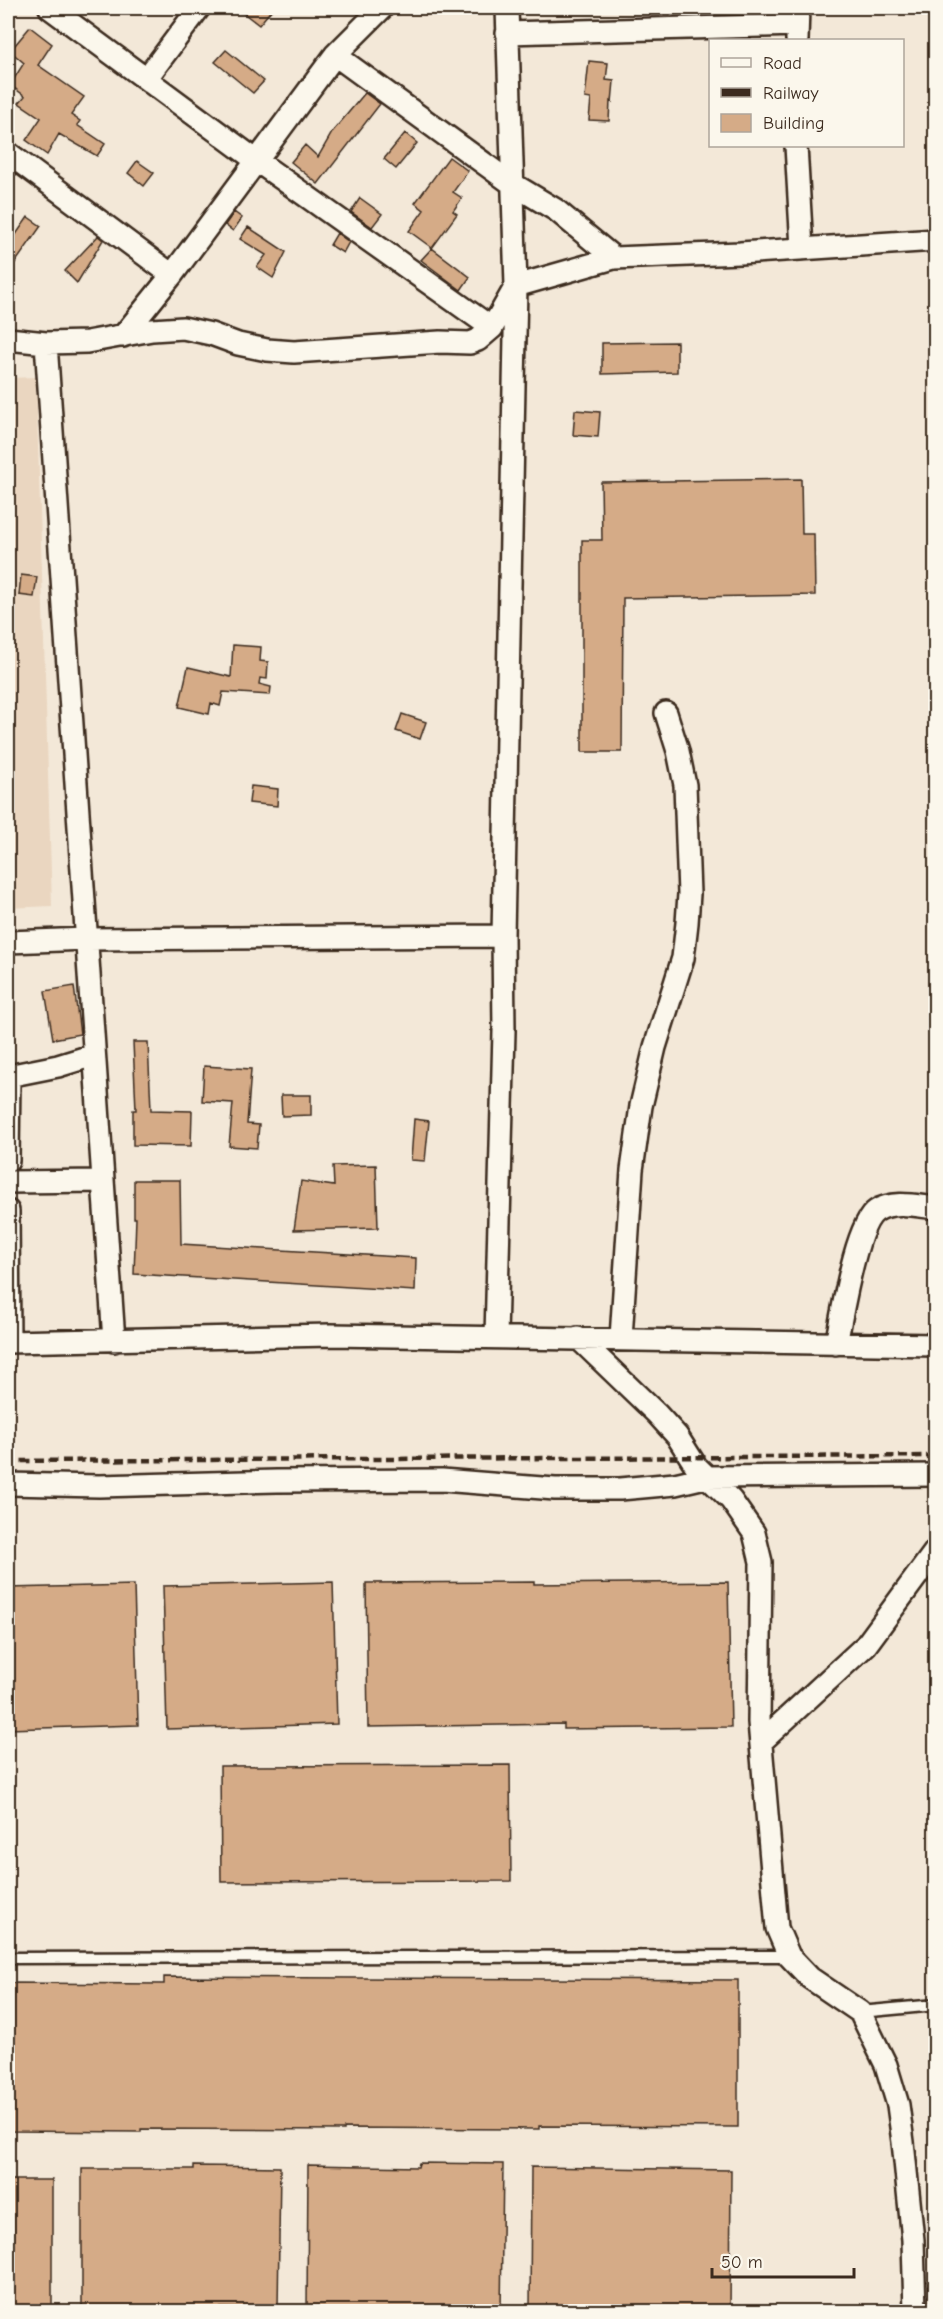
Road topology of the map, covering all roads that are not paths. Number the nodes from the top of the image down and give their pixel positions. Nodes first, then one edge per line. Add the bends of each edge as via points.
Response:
1 (50, 8) edge
2 (199, 8) edge
3 (382, 8) edge
4 (507, 8) edge
5 (797, 24) edge
6 (507, 33) junction
7 (335, 55) junction
8 (146, 79) junction
9 (796, 147) edge
10 (8, 153) edge
11 (257, 161) junction
12 (512, 183) junction
13 (936, 240) edge
14 (802, 248) junction
15 (614, 258) junction
16 (172, 275) junction
17 (516, 286) junction
18 (492, 328) junction
19 (123, 336) junction
20 (9, 338) edge
21 (46, 343) junction
22 (666, 713) dead end
23 (503, 936) junction
24 (87, 939) junction
25 (8, 942) edge
26 (94, 1054) junction
27 (8, 1076) edge
28 (8, 1161) edge
29 (103, 1181) junction
30 (8, 1182) edge
31 (936, 1208) edge
32 (8, 1211) edge
33 (496, 1336) junction
34 (578, 1338) junction
35 (621, 1338) junction
36 (114, 1341) junction
37 (8, 1342) edge
38 (836, 1344) junction
39 (936, 1345) edge
40 (936, 1475) edge
41 (705, 1477) junction
42 (8, 1484) edge
43 (936, 1550) edge
44 (761, 1742) junction
45 (789, 1956) junction
46 (8, 1958) edge
47 (936, 2005) edge
48 (860, 2012) junction
49 (915, 2312) edge

1 - 8 street
2 - 8 street
3 - 7 street
4 - 6 street
5 - 6 street
6 - 12 street
7 - 11 street
7 - 12 street
8 - 11 street
9 - 14 street
10 - 16 street
11 - 16 street
11 - 18 street
12 - 15 street via 556,210
12 - 17 street
13 - 14 street
14 - 15 street
15 - 17 street
16 - 19 street
17 - 18 street
17 - 23 street
18 - 19 street via 470,343 294,352 238,344 183,328
19 - 21 street
20 - 21 street
21 - 24 street
22 - 35 street via 685,785 687,923 683,958 641,1106 632,1170
23 - 24 street
23 - 33 street
24 - 25 street
24 - 26 street
26 - 27 street
26 - 29 street
27 - 28 street
29 - 30 street
29 - 36 street
31 - 38 street via 888,1206 874,1212 868,1220
32 - 37 street
33 - 34 street
33 - 36 street via 331,1335
34 - 35 street
34 - 41 street via 657,1414
35 - 38 street
36 - 37 street
38 - 39 street
40 - 41 street
41 - 42 street via 620,1489 555,1489 442,1480
41 - 44 street via 731,1500 754,1533 760,1562
43 - 44 street via 866,1645
44 - 45 street via 777,1928
45 - 46 lane
45 - 48 street via 810,1978
47 - 48 lane
48 - 49 street via 886,2065 898,2105 913,2240

